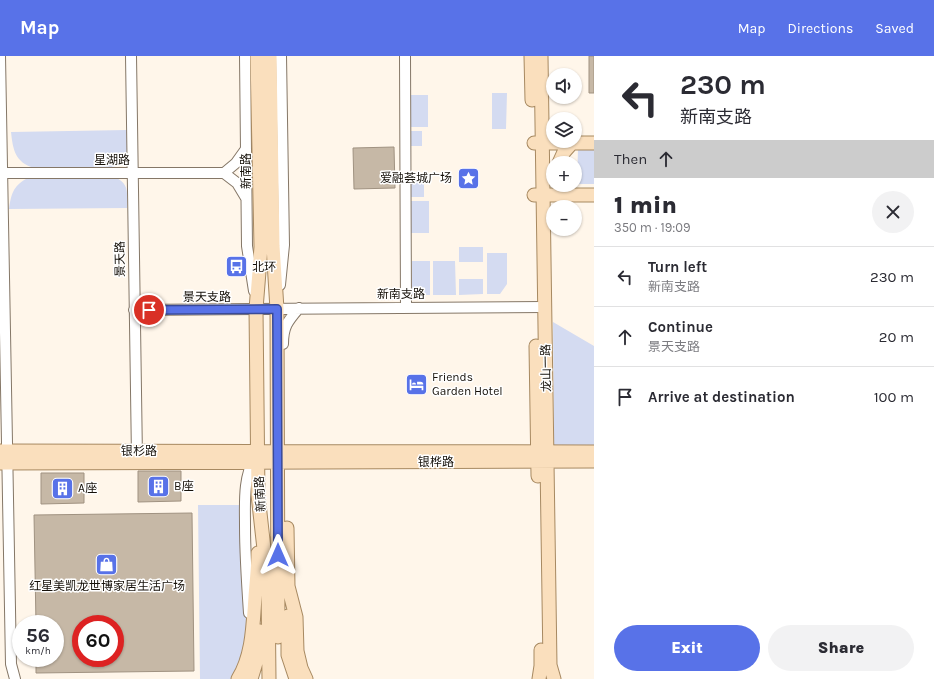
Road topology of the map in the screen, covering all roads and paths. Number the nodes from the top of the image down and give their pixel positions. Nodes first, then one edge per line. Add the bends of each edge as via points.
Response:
1 (0, 56) edge
2 (130, 56) edge
3 (245, 56) edge
4 (257, 56) edge
5 (270, 56) edge
6 (281, 56) edge
7 (405, 56) edge
8 (531, 56) edge
9 (541, 56) edge
10 (265, 118) junction
11 (538, 143) junction
12 (546, 143) edge
13 (582, 143) edge
14 (594, 143) edge
15 (246, 149) junction
16 (1, 173) edge
17 (132, 173) junction
18 (224, 173) junction
19 (575, 192) edge
20 (538, 195) junction
21 (578, 195) junction
22 (594, 195) edge
23 (246, 198) junction
24 (406, 307) junction
25 (541, 307) junction
26 (299, 308) junction
27 (256, 309) junction
28 (277, 309) junction
29 (134, 310) junction
30 (278, 369) junction
31 (594, 452) edge
32 (137, 456) junction
33 (278, 456) junction
34 (4, 457) edge
35 (542, 457) junction
36 (256, 459) junction
37 (594, 461) edge
38 (258, 495) junction
39 (258, 559) junction
40 (288, 586) junction
41 (251, 639) junction
42 (11, 664) junction
43 (8, 679) edge
44 (15, 679) edge
45 (238, 679) edge
46 (251, 679) edge
47 (269, 679) edge
48 (278, 679) edge
49 (296, 679) edge
50 (306, 679) edge
51 (539, 679) edge
52 (554, 679) edge

1 - 16 street
2 - 17 street, 景天路
3 - 15 street, 新南路
4 - 10 main road, 新南路
5 - 10 main road, 新南路
6 - 28 street, 新南路 via 284,245
7 - 24 street
8 - 11 main road, 龙山一路
9 - 11 main road, 龙山一路
10 - 27 main road, 新南路 via 261,247
10 - 28 main road, 新南路
11 - 12 main road
11 - 20 main road, 龙山一路
13 - 14 main road
15 - 18 street via 236,163
15 - 23 street, 新南路
16 - 17 street, 星湖路
16 - 34 street
17 - 18 street, 星湖路
17 - 29 street, 景天路
18 - 23 street via 237,183
19 - 21 main road
20 - 21 main road
20 - 25 main road, 龙山一路
21 - 22 main road
23 - 27 street, 新南路 via 247,246
24 - 25 street, 新南支路
24 - 26 street, 新南支路
25 - 35 main road, 龙山一路
26 - 28 street, 新南支路
26 - 30 street via 287,322 283,332 283,359
27 - 28 street, 新南支路
27 - 29 street, 景天支路
27 - 36 main road, 新南路
28 - 30 main road, 新南路
29 - 32 street, 景天路
30 - 33 main road, 新南路
31 - 35 main road, 银桦路
32 - 34 main road, 银杉路
32 - 36 main road, 银杉路
33 - 35 main road, 银桦路
33 - 36 main road, 银杉路
33 - 40 main road via 286,493
33 - 48 main road, 新南路
34 - 42 street
35 - 37 main road, 银桦路
35 - 51 main road, 龙山一路
35 - 52 main road, 龙山一路 via 550,665
36 - 38 main road, 新南路
36 - 41 street via 247,475 245,488 245,556
38 - 39 main road
38 - 47 main road, 新南路 via 268,585
39 - 41 main road
39 - 46 main road via 260,638
40 - 49 main road via 288,655
40 - 50 main road via 296,617 297,651
41 - 45 main road via 244,670
42 - 43 street
42 - 44 street

